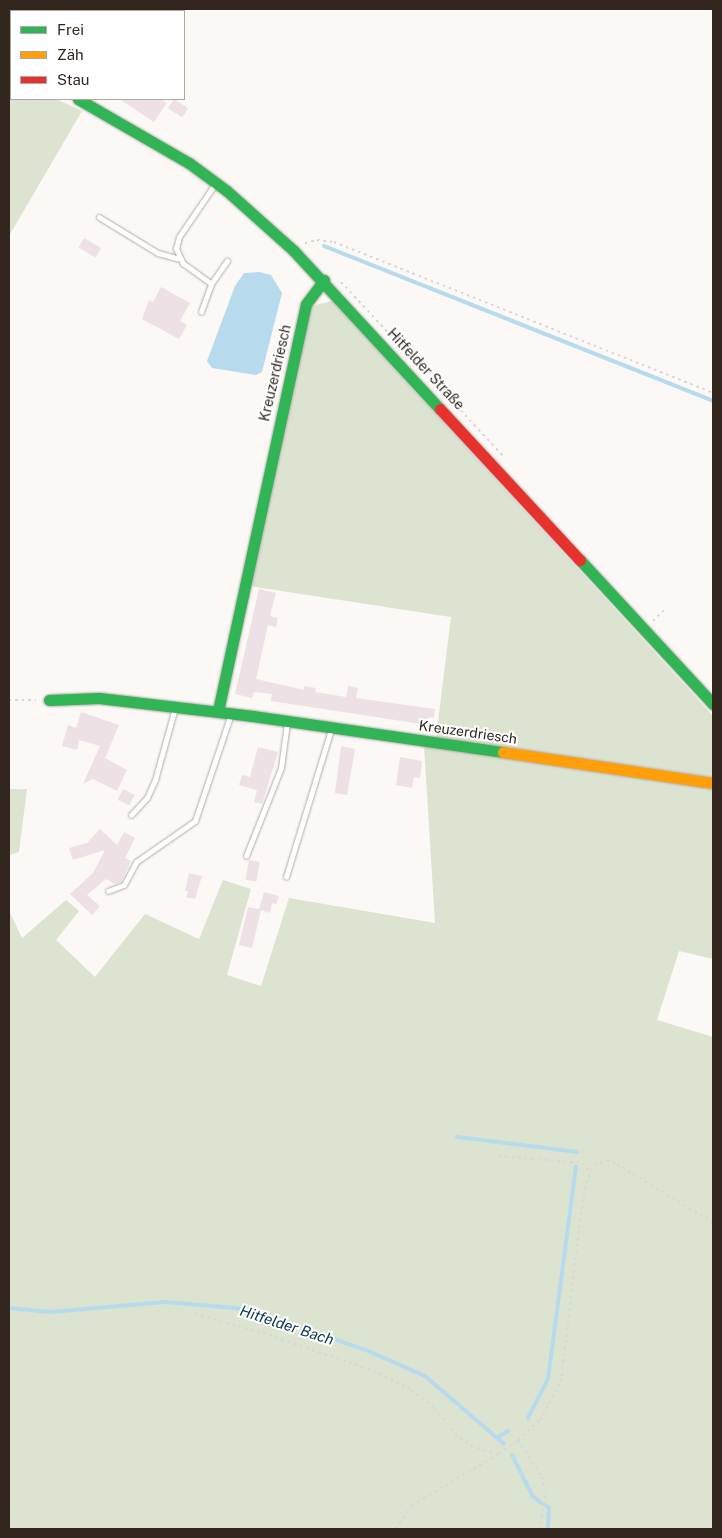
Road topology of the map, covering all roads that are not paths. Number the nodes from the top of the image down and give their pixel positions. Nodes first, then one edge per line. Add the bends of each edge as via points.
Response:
1 (80, 100) edge
2 (216, 182) junction
3 (99, 217) dead end
4 (177, 258) junction
5 (227, 261) dead end
6 (324, 280) junction
7 (211, 284) junction
8 (201, 312) dead end
9 (49, 700) road end
10 (713, 704) edge
11 (175, 707) junction
12 (218, 711) junction
13 (231, 713) junction
14 (287, 721) junction
15 (331, 729) junction
16 (713, 783) edge
17 (131, 816) dead end
18 (246, 856) dead end
19 (286, 877) dead end
20 (108, 891) dead end

1 - 2 street, Hitfelder Straße via 124,123
2 - 4 lane via 179,237
2 - 6 street, Hitfelder Straße
3 - 4 lane via 158,253
4 - 7 lane
5 - 7 lane
6 - 10 street, Hitfelder Straße
6 - 12 street, Kreuzerdriesch via 306,304
7 - 8 lane
9 - 11 street, Kreuzerdriesch via 100,698
11 - 12 street, Kreuzerdriesch
11 - 17 lane via 156,780 147,798
12 - 13 street, Kreuzerdriesch
13 - 14 street, Kreuzerdriesch
13 - 20 lane via 195,821 136,862 124,886
14 - 15 street, Kreuzerdriesch
14 - 18 lane via 281,768
15 - 16 street, Kreuzerdriesch
15 - 19 lane

